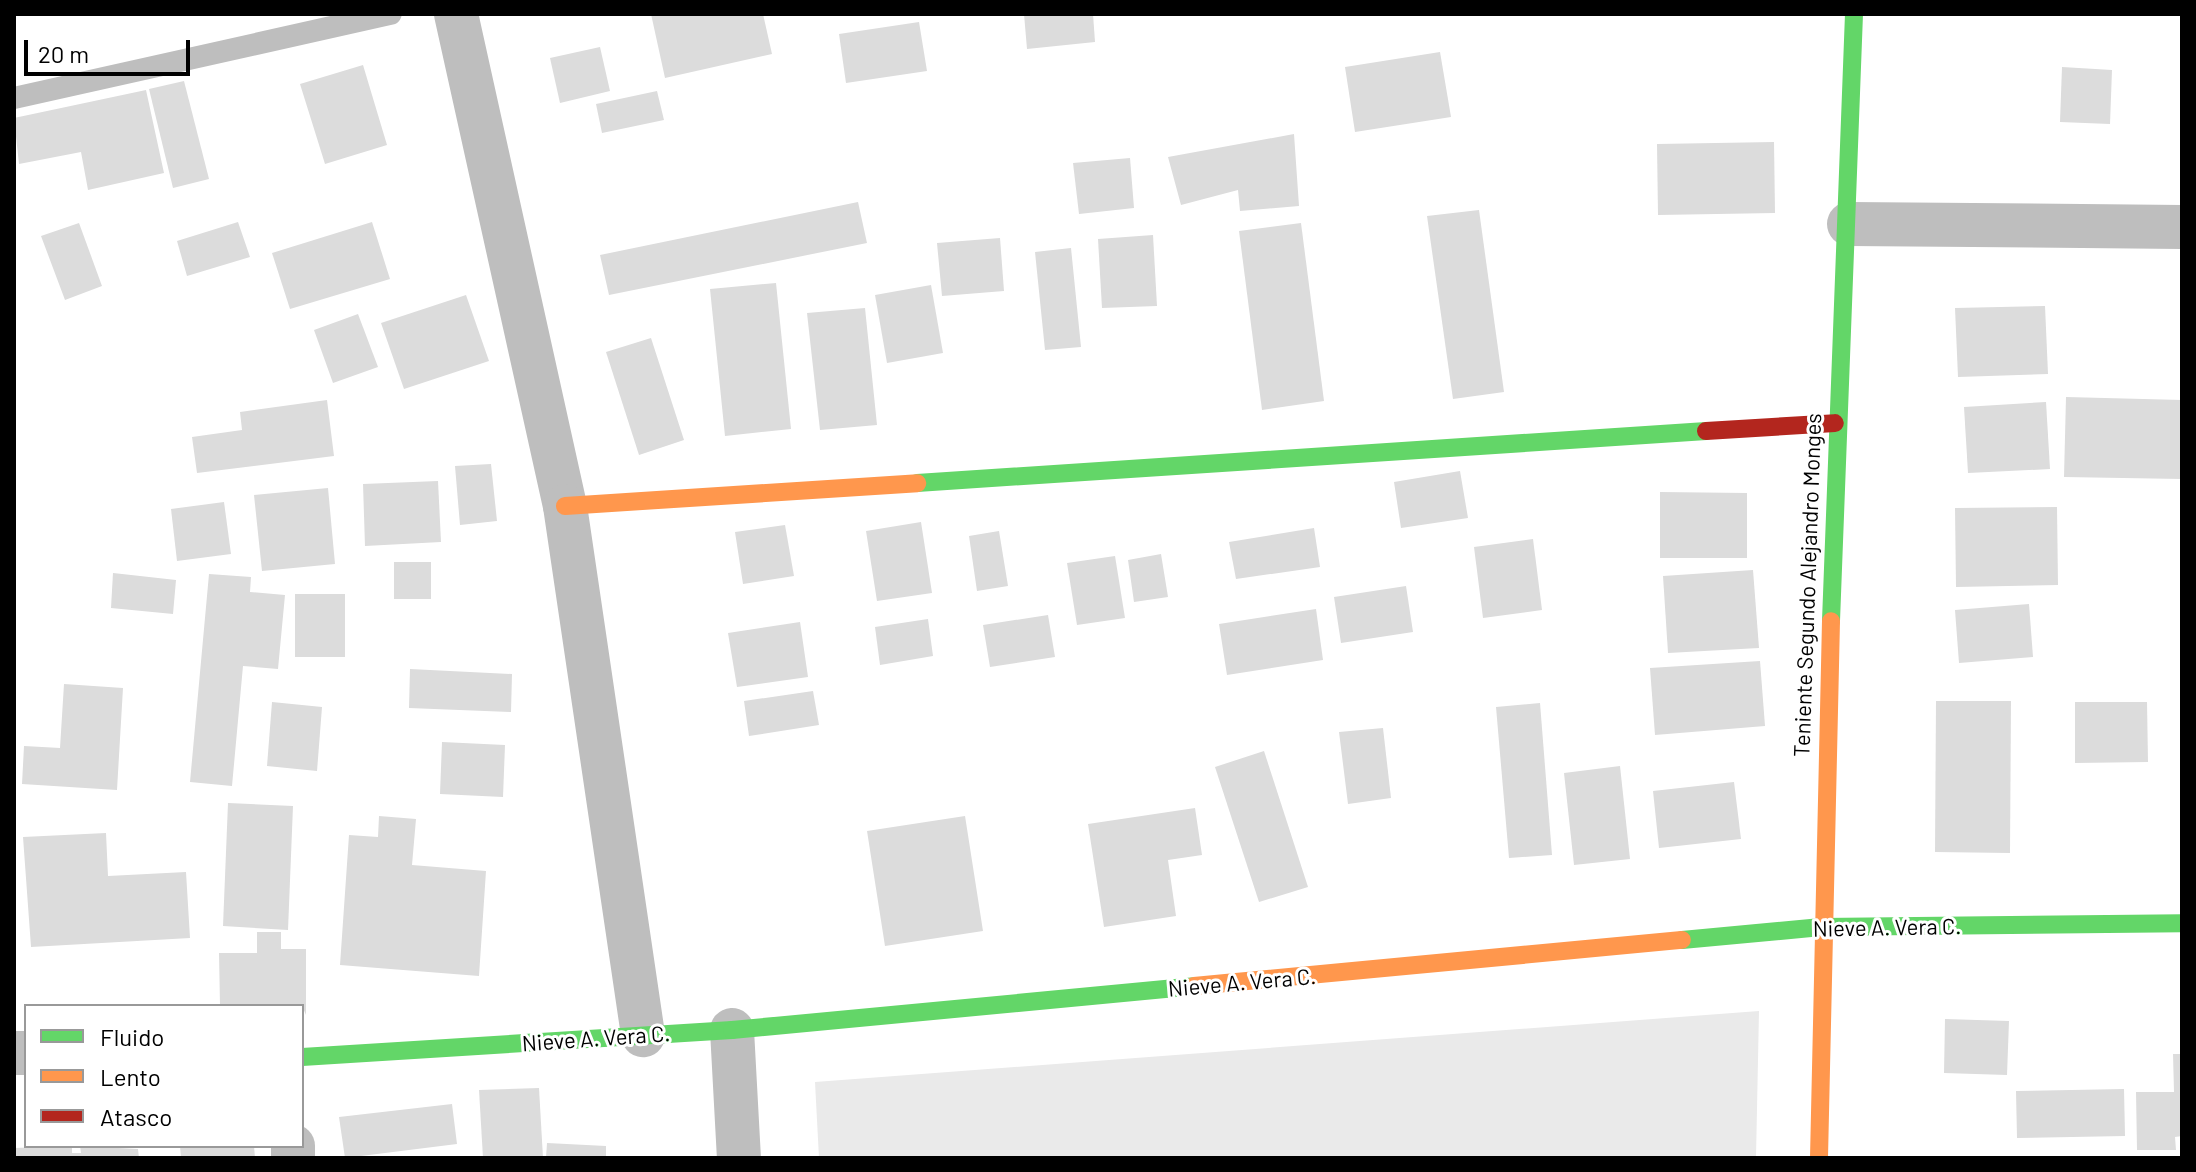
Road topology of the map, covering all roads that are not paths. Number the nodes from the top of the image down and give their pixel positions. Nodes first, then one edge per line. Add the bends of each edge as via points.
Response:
1 (391, 14) edge
2 (456, 14) edge
3 (1854, 14) edge
4 (14, 98) edge
5 (1849, 224) junction
6 (2182, 227) edge
7 (1835, 423) junction
8 (565, 506) junction
9 (2182, 923) edge
10 (1821, 927) junction
11 (732, 1030) junction
12 (643, 1035) junction
13 (304, 1057) edge
14 (739, 1158) edge
15 (1819, 1158) edge

1 - 4 lane
2 - 8 street
3 - 5 street, Teniente Segundo Alejandro Monges
5 - 6 street
5 - 7 street, Teniente Segundo Alejandro Monges
7 - 8 street
7 - 10 street, Teniente Segundo Alejandro Monges
8 - 12 street
9 - 10 street, Nieve A. Vera C.
10 - 11 street, Nieve A. Vera C.
10 - 15 street, Teniente Segundo Alejandro Monges
11 - 12 street, Nieve A. Vera C.
11 - 14 street
12 - 13 street, Nieve A. Vera C.

